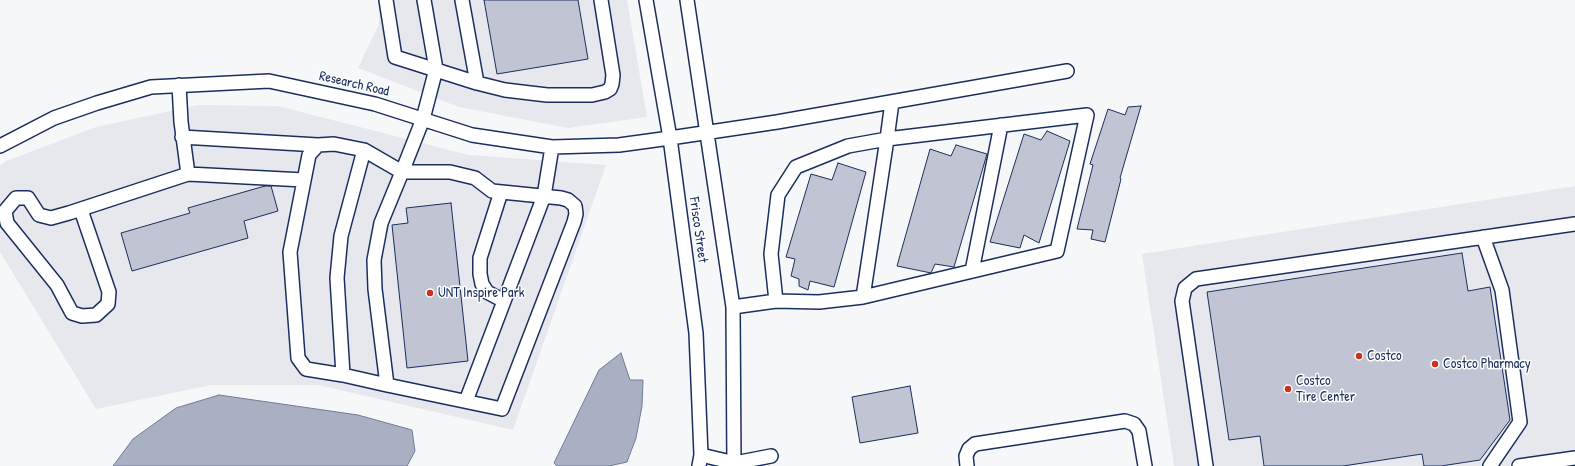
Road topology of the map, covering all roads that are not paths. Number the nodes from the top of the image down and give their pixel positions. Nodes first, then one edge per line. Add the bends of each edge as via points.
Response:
1 (386, 0) edge
2 (424, 0) edge
3 (462, 0) edge
4 (601, 0) edge
5 (646, 0) edge
6 (687, 0) edge
7 (436, 69) junction
8 (1067, 71) dead end
9 (477, 83) junction
10 (179, 85) junction
11 (892, 102) junction
12 (423, 119) junction
13 (1001, 125) junction
14 (707, 132) junction
15 (182, 136) junction
16 (670, 138) junction
17 (887, 139) junction
18 (318, 145) junction
19 (0, 146) edge
20 (552, 147) junction
21 (364, 150) junction
22 (402, 172) junction
23 (188, 174) junction
24 (304, 180) junction
25 (501, 192) junction
26 (544, 196) junction
27 (81, 210) junction
28 (1575, 224) edge
29 (1483, 237) junction
30 (972, 271) junction
31 (863, 297) junction
32 (504, 301) junction
33 (776, 301) junction
34 (733, 306) junction
35 (343, 375) junction
36 (387, 385) junction
37 (466, 401) junction
38 (771, 456) dead end
39 (1575, 458) edge
40 (700, 461) edge
41 (734, 465) edge
42 (967, 466) edge
43 (1145, 466) edge
44 (1206, 466) edge
45 (1490, 466) edge
46 (1518, 466) edge

1 - 7 street via 395,57
2 - 7 street
3 - 9 street
4 - 9 street via 613,75 610,89 592,95 548,95 505,90
5 - 16 street, Frisco Street
6 - 14 street, Frisco Street
7 - 9 street
7 - 12 street
8 - 11 street, Research Road
10 - 12 street, Research Road via 269,81 375,104
10 - 15 street
10 - 19 street, Research Road via 151,87 97,103 54,118
11 - 14 street, Research Road
11 - 17 street
12 - 20 street, Research Road via 472,135
12 - 22 street
13 - 17 street
13 - 30 street
13 - 30 street via 1087,115 1057,251
14 - 16 street, Research Road
14 - 34 street, Frisco Street
15 - 18 street
15 - 23 street
16 - 20 street, Research Road via 619,145
16 - 40 street, Frisco Street via 696,333
17 - 31 street
17 - 33 street via 848,146 796,167 778,195 771,254
18 - 21 street via 334,144
18 - 24 street via 308,155
20 - 26 street
21 - 22 street
21 - 35 street via 341,236 337,278
22 - 25 street via 450,172 475,178 492,190
22 - 36 street via 381,223 374,260
23 - 24 street
23 - 27 street
24 - 35 street via 290,252 298,358 306,370
25 - 26 street
25 - 32 street via 480,258 480,274 487,292
26 - 32 street
26 - 37 street via 568,200 575,206 574,222 502,409
27 - 27 street via 51,218 39,215 28,198 16,198 5,211 7,223 57,285 72,313 82,316 96,315 108,304 109,292
28 - 29 street
29 - 44 street via 1196,279 1185,288 1182,301
29 - 45 street via 1502,290 1520,422
30 - 31 street
31 - 33 street via 819,302
32 - 37 street
33 - 34 street
34 - 41 street, Frisco Street
35 - 36 street
36 - 37 street
38 - 41 street
39 - 46 street
40 - 41 street
42 - 43 street via 966,456 975,444 1125,421 1134,424 1139,431

